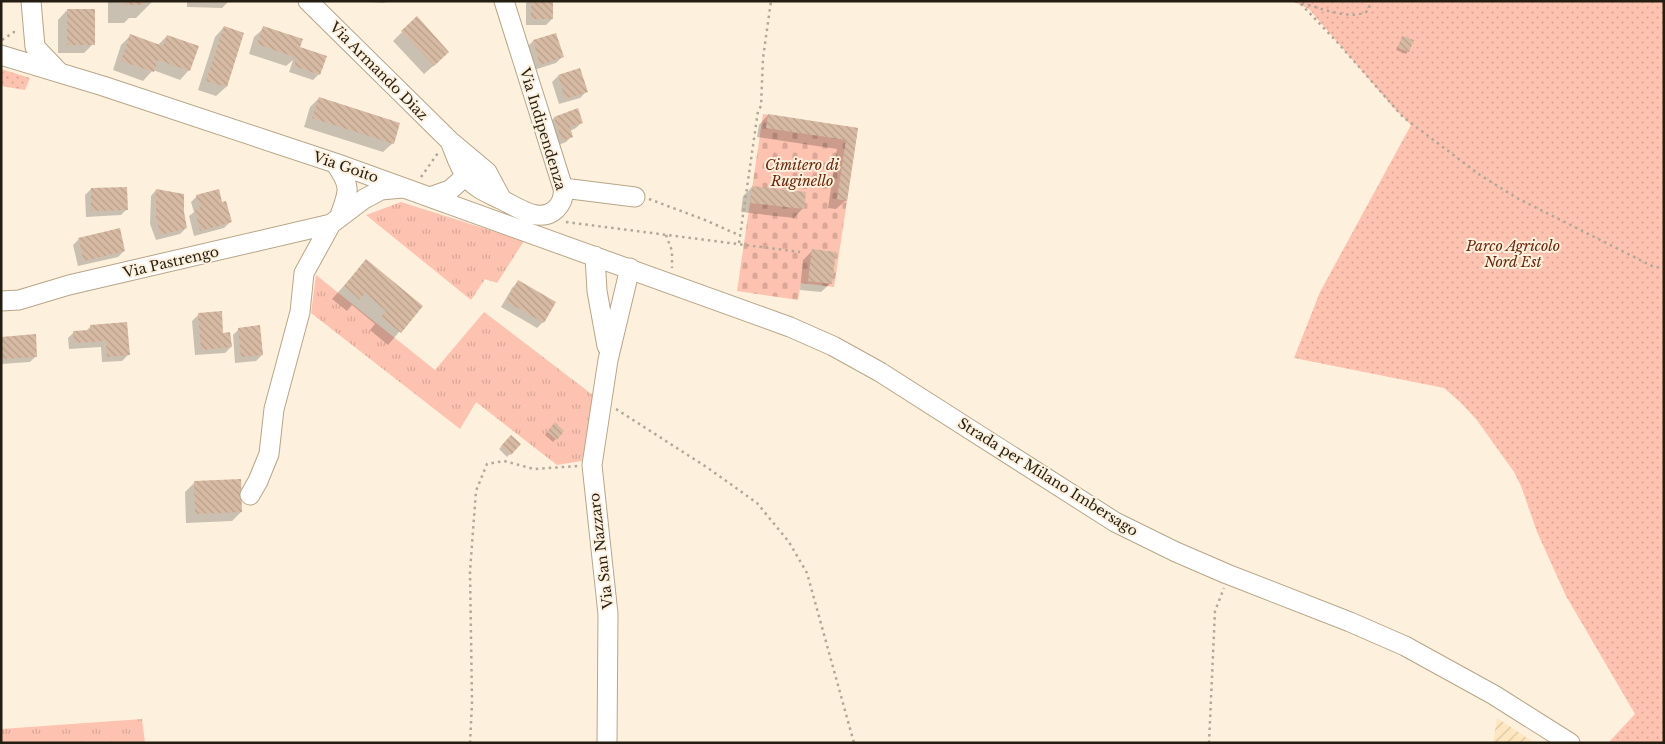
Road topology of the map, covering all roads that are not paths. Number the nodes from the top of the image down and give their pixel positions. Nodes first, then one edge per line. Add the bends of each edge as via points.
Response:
1 (30, 1) edge
2 (308, 1) edge
3 (504, 1) edge
4 (28, 46) junction
5 (1, 54) edge
6 (335, 163) junction
7 (465, 171) junction
8 (403, 187) junction
9 (563, 188) junction
10 (430, 197) junction
11 (635, 197) road end
12 (502, 200) junction
13 (472, 212) junction
14 (491, 220) junction
15 (335, 221) junction
16 (596, 256) junction
17 (630, 268) junction
18 (597, 292) junction
19 (623, 299) junction
20 (1, 301) edge
21 (608, 360) junction
22 (250, 495) dead end
23 (607, 743) edge
24 (1570, 743) edge

1 - 4 street
2 - 7 street, Via Armando Diaz via 450,140
3 - 9 street, Via Indipendenza
4 - 5 street, Via Goito
4 - 6 street, Via Goito via 60,73
6 - 8 street, Via Goito
6 - 15 street via 348,188 346,200
7 - 10 street via 450,190
7 - 12 street, Via Indipendenza via 479,189
7 - 13 street, Via Armando Diaz via 463,198
8 - 10 street, Via Goito
8 - 15 street, Via Pastrengo via 381,190
9 - 11 street
9 - 12 street, Via Indipendenza via 557,208 543,214 518,209
10 - 13 street, Via Goito
12 - 14 street
13 - 14 street, Via Goito
14 - 16 street, Via Goito
15 - 20 street, Via Pastrengo via 69,285 20,300
15 - 22 street via 304,273 300,312 274,409 269,454
16 - 17 street, Via Goito
16 - 18 street, Via San Nazzaro
17 - 19 street, Via San Nazzaro
17 - 24 street, Strada per Milano Imbersago via 833,346 880,372 1116,522 1226,574 1405,646 1494,695
18 - 19 street
18 - 21 street, Via San Nazzaro
19 - 21 street, Via San Nazzaro
21 - 23 street, Via San Nazzaro via 592,465 608,614

